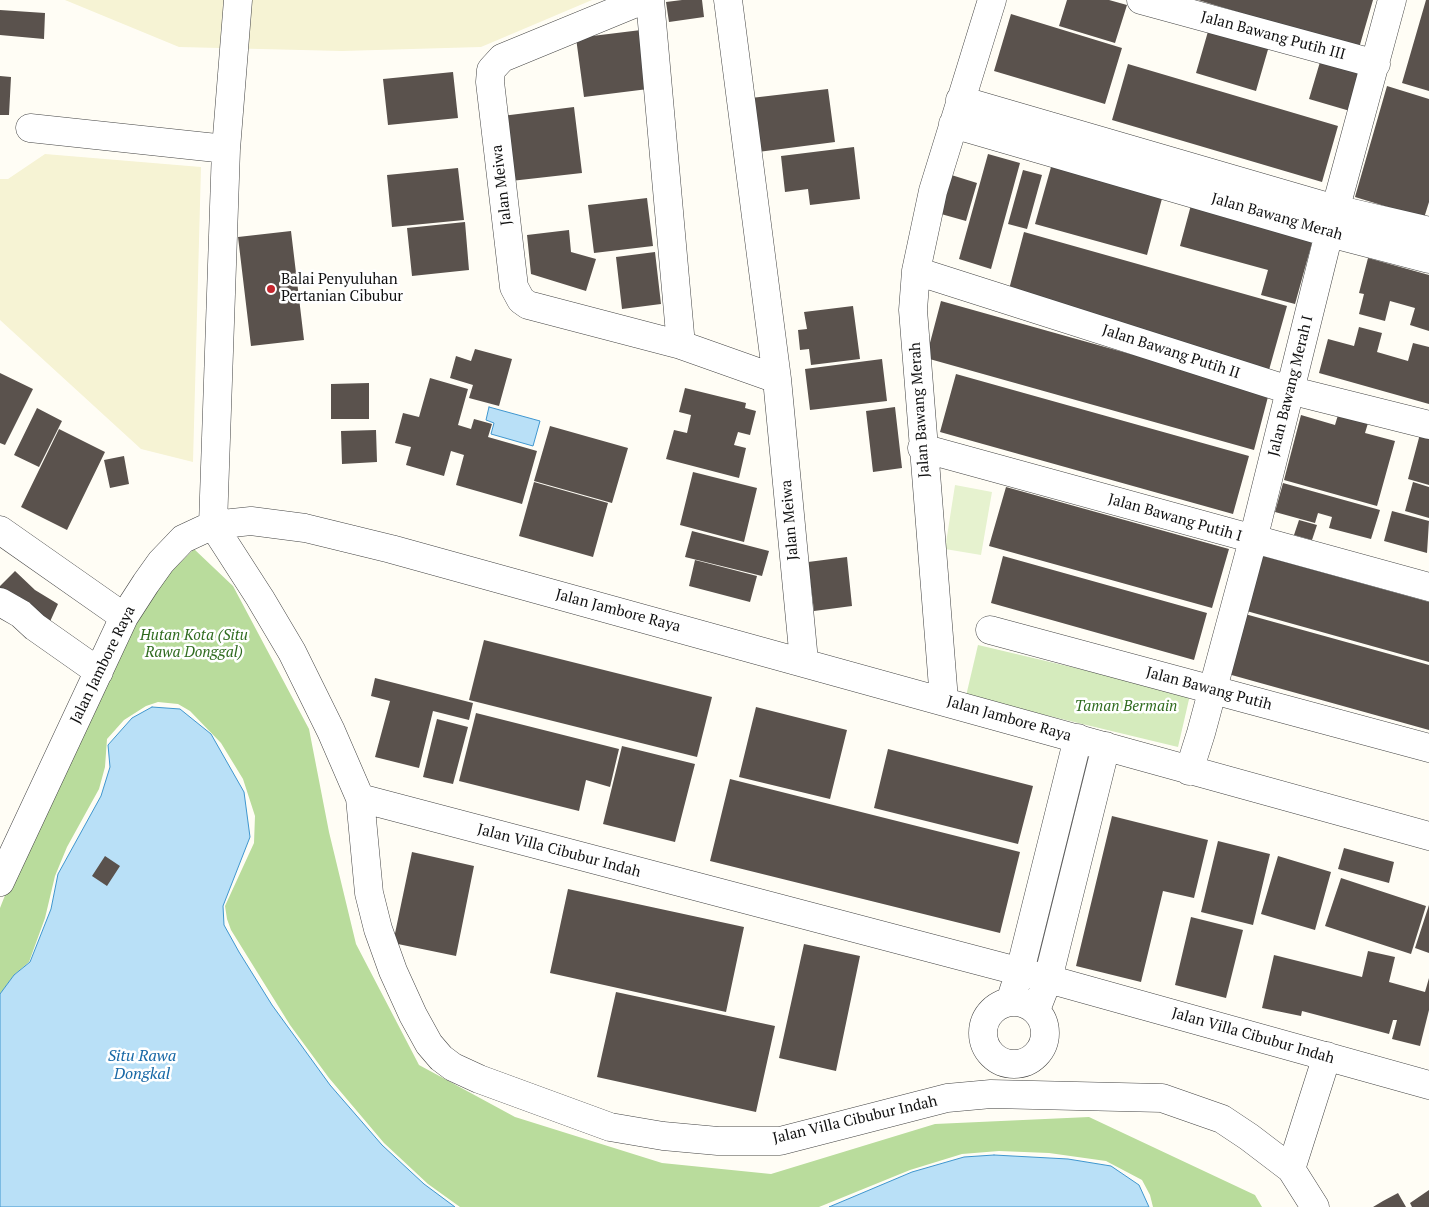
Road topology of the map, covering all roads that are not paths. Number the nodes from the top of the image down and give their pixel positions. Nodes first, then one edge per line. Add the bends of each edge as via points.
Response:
1 (238, 0) edge
2 (642, 0) edge
3 (650, 0) edge
4 (728, 0) edge
5 (992, 0) edge
6 (1140, 0) edge
7 (1392, 0) edge
8 (1376, 64) junction
9 (957, 112) junction
10 (30, 128) dead end
11 (226, 149) junction
12 (1332, 221) junction
13 (1429, 231) edge
14 (1429, 259) edge
15 (916, 271) junction
16 (680, 346) junction
17 (777, 379) junction
18 (1289, 390) junction
19 (1429, 425) edge
20 (922, 448) junction
21 (213, 525) junction
22 (0, 530) edge
23 (1253, 540) junction
24 (1429, 587) edge
25 (0, 602) edge
26 (124, 617) junction
27 (990, 630) dead end
28 (804, 662) junction
29 (96, 677) junction
30 (1213, 691) junction
31 (944, 700) junction
32 (1078, 738) junction
33 (1106, 746) junction
34 (1429, 748) edge
35 (1189, 771) junction
36 (360, 798) junction
37 (1429, 836) edge
38 (0, 882) edge
39 (1020, 972) junction
40 (1048, 979) junction
41 (1010, 1002) junction
42 (1036, 1010) junction
43 (1036, 1056) junction
44 (1327, 1056) junction
45 (997, 1059) junction
46 (1429, 1085) edge
47 (991, 1094) junction
48 (1032, 1095) junction
49 (1291, 1169) junction
50 (1315, 1207) edge

1 - 11 street
2 - 16 street, Jalan Meiwa via 502,58 491,70 490,82 514,287 521,300 528,305
3 - 16 street
4 - 17 street, Jalan Meiwa
5 - 9 street, Jalan Bawang Merah
6 - 8 street, Jalan Bawang Putih III
7 - 8 street, Jalan Bawang Merah I
8 - 12 street, Jalan Bawang Merah I
9 - 12 street, Jalan Bawang Merah
9 - 15 street, Jalan Bawang Merah via 933,191
10 - 11 street
11 - 21 street
12 - 13 street, Jalan Bawang Merah
12 - 14 street, Jalan Bawang Merah
12 - 18 street, Jalan Bawang Merah I
15 - 18 street, Jalan Bawang Putih II
15 - 20 street, Jalan Bawang Merah via 913,310
16 - 17 street, Jalan Meiwa
17 - 28 street, Jalan Meiwa
18 - 19 street, Jalan Bawang Putih II
18 - 23 street, Jalan Bawang Merah I
20 - 23 street, Jalan Bawang Putih I
20 - 31 street, Jalan Bawang Merah
21 - 26 street, Jalan Jambore Raya via 183,539 173,549
21 - 28 street, Jalan Jambore Raya via 251,521 305,528
21 - 36 street, Jalan Villa Cibubur Indah via 296,661
22 - 26 street
23 - 24 street, Jalan Bawang Putih I
23 - 30 street, Jalan Bawang Merah I
25 - 29 street via 21,614
26 - 29 street, Jalan Jambore Raya
27 - 30 street, Jalan Bawang Putih
28 - 31 street, Jalan Jambore Raya
29 - 38 street, Jalan Jambore Raya
30 - 34 street, Jalan Bawang Putih
30 - 35 street, Jalan Bawang Merah I
31 - 32 street, Jalan Jambore Raya
32 - 33 street, Jalan Jambore Raya
32 - 39 street
33 - 35 street, Jalan Jambore Raya
33 - 40 street
35 - 37 street, Jalan Jambore Raya
36 - 39 street, Jalan Villa Cibubur Indah
36 - 47 street, Jalan Villa Cibubur Indah via 369,894 393,972 429,1044 440,1058 462,1071 610,1127 718,1141 780,1140 946,1098
39 - 40 street, Jalan Villa Cibubur Indah
39 - 41 street
40 - 42 street
40 - 44 street, Jalan Villa Cibubur Indah
41 - 42 street via 1028,1004
41 - 45 street via 991,1012 984,1026 985,1042
42 - 43 street via 1042,1018 1045,1038
43 - 45 street via 1018,1064
43 - 48 street
44 - 46 street, Jalan Villa Cibubur Indah
44 - 49 street
45 - 47 street
47 - 48 street, Jalan Villa Cibubur Indah
48 - 49 street, Jalan Villa Cibubur Indah via 1162,1098 1222,1119
49 - 50 street, Jalan Villa Cibubur Indah

